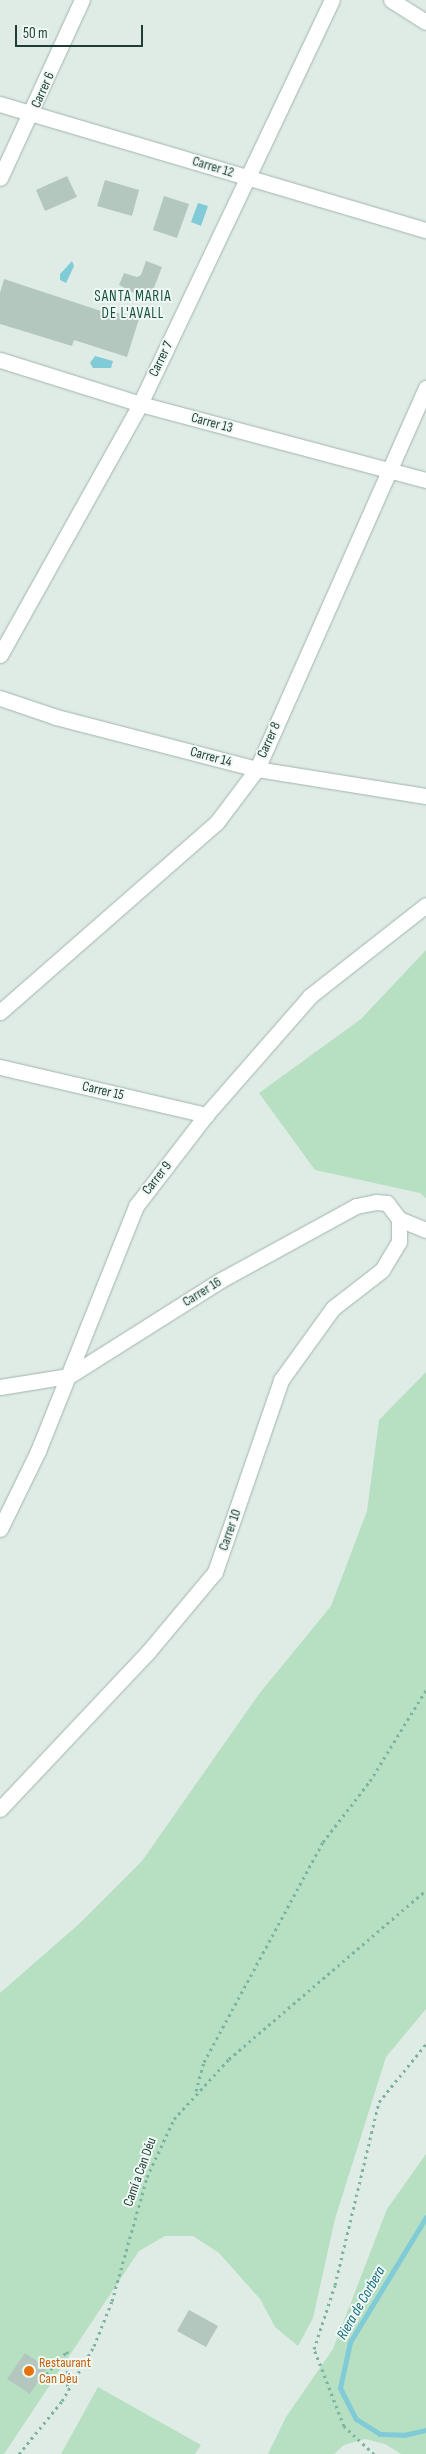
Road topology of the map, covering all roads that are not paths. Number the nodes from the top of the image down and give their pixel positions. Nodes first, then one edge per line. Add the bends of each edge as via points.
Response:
1 (82, 0) edge
2 (332, 0) edge
3 (391, 0) edge
4 (426, 22) edge
5 (0, 104) edge
6 (33, 112) junction
7 (0, 178) edge
8 (249, 178) junction
9 (426, 230) edge
10 (0, 360) edge
11 (426, 388) edge
12 (140, 404) junction
13 (388, 469) junction
14 (426, 480) edge
15 (0, 654) edge
16 (0, 698) edge
17 (256, 769) junction
18 (426, 796) edge
19 (426, 905) edge
20 (0, 1012) edge
21 (0, 1067) edge
22 (206, 1115) junction
23 (399, 1220) junction
24 (426, 1230) edge
25 (68, 1376) junction
26 (0, 1387) edge
27 (0, 1529) edge
28 (0, 1809) edge

1 - 6 street, Carrer 6
2 - 8 street, Carrer 7
3 - 4 street
5 - 6 street, Carrer 12
6 - 7 street, Carrer 6
6 - 8 street, Carrer 12
8 - 9 street, Carrer 12
8 - 12 street, Carrer 7
10 - 12 street, Carrer 13
11 - 13 street, Carrer 8
12 - 13 street, Carrer 13
12 - 15 street, Carrer 7
13 - 14 street, Carrer 13
13 - 17 street, Carrer 8
16 - 17 street, Carrer 14 via 56,717
17 - 18 street, Carrer 14
17 - 20 street, Carrer 8 via 216,822
19 - 22 street, Carrer 9 via 310,996
21 - 22 street, Carrer 15
22 - 25 street, Carrer 9 via 136,1206
23 - 24 street
23 - 25 street, Carrer 16 via 387,1204 376,1202 356,1206 220,1280
23 - 28 street, Carrer 10 via 399,1242 382,1270 333,1308 281,1380 215,1572 148,1652
25 - 26 street, Carrer 16
25 - 27 street, Carrer 9 via 38,1451

